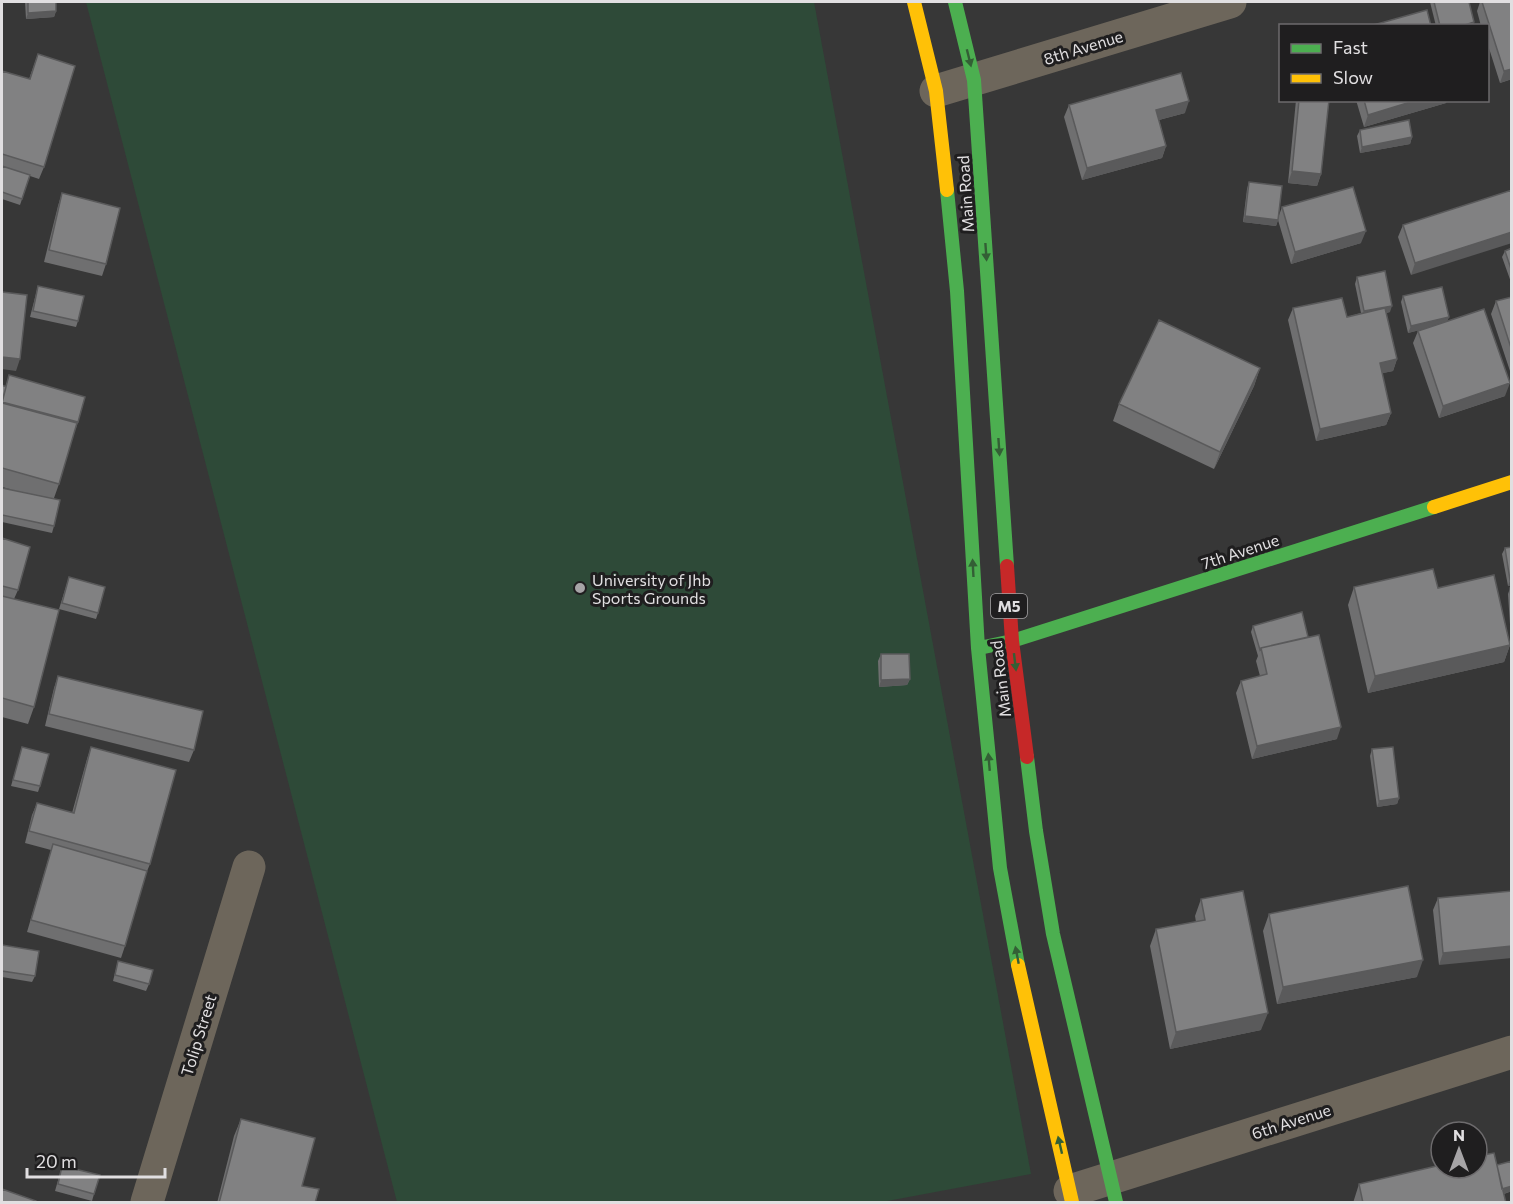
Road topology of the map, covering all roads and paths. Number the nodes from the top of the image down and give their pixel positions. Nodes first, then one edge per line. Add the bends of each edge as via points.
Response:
1 (915, 2) edge
2 (956, 2) edge
3 (1230, 2) edge
4 (974, 80) junction
5 (936, 92) junction
6 (1512, 482) edge
7 (1012, 641) junction
8 (978, 648) junction
9 (249, 867) dead end
10 (1512, 1052) edge
11 (1114, 1190) edge
12 (1071, 1197) edge
13 (147, 1203) edge

1 - 5 main road, Main Road / M5
2 -> 4 main road, Main Road / M5
3 - 4 street, 8th Avenue
4 - 5 street, 8th Avenue
4 -> 7 main road, Main Road / M5
8 -> 5 main road, Main Road / M5 via 957,291
6 - 7 main road, 7th Avenue
7 - 8 main road, 7th Avenue
7 -> 11 main road, Main Road / M5 via 1053,934
12 -> 8 main road, Main Road / M5 via 1000,868
9 - 13 street, Tolip Street
10 - 11 street, 6th Avenue
11 - 12 street, 6th Avenue

